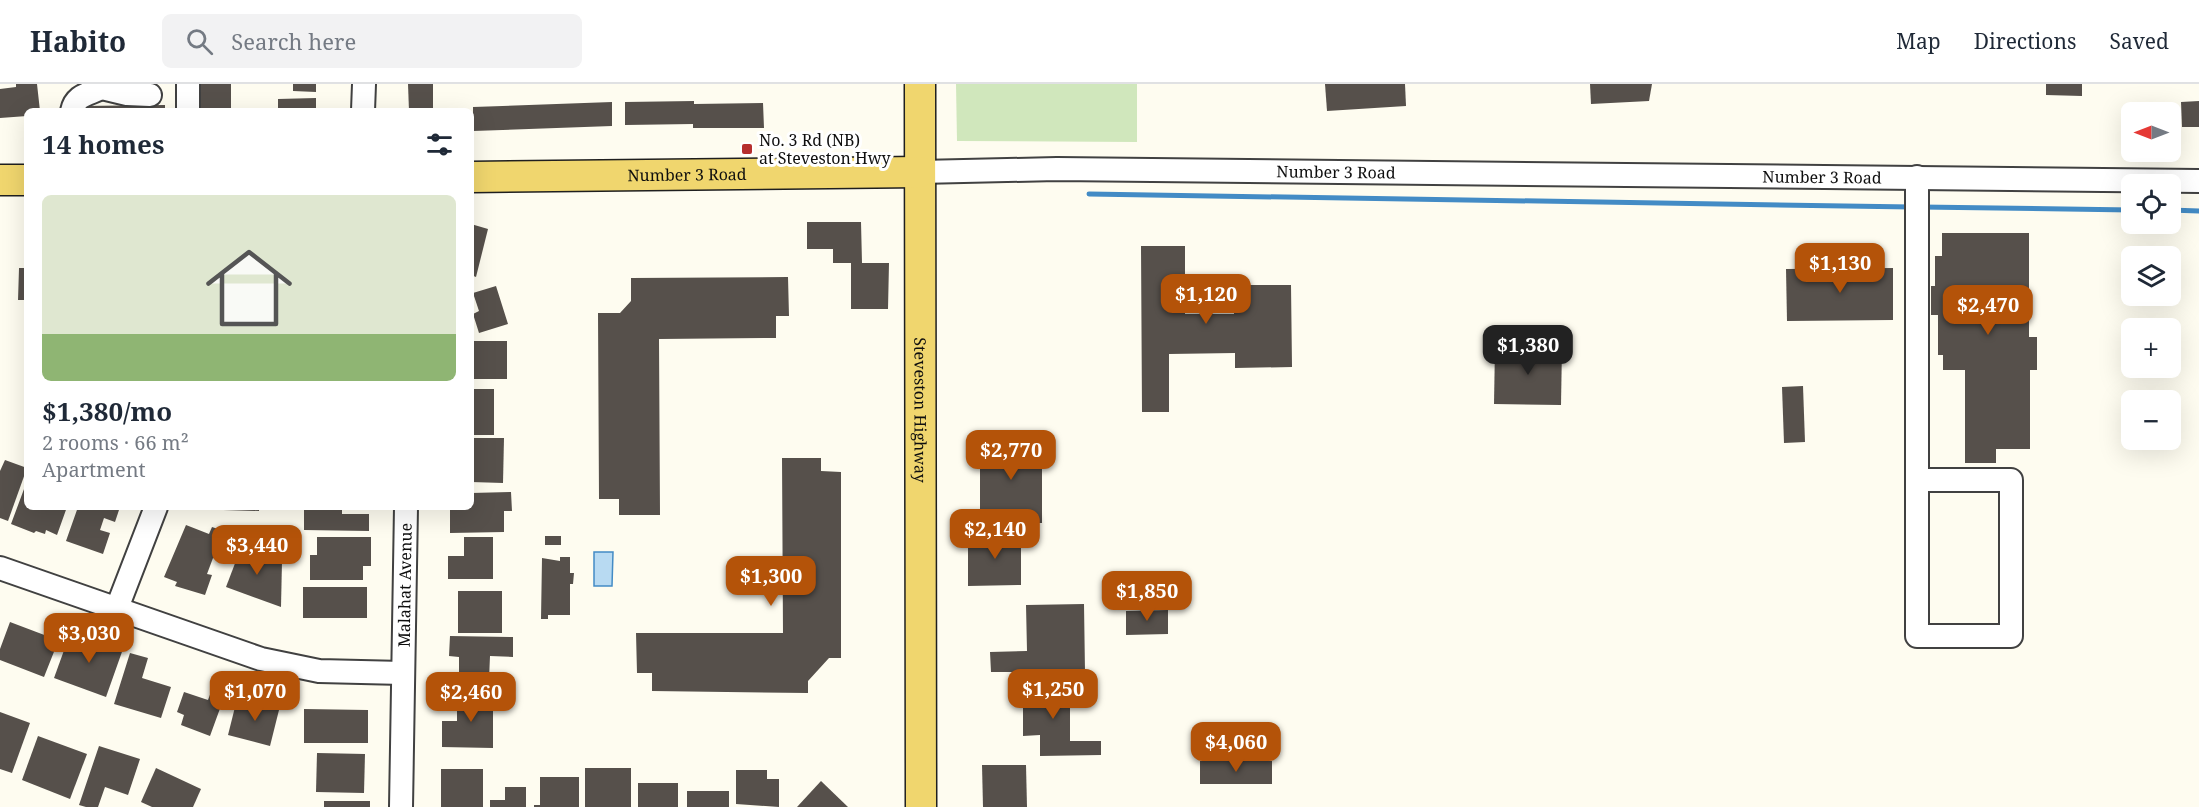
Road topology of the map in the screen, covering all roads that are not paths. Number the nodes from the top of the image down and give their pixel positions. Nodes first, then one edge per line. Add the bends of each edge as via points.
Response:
1 (188, 84) edge
2 (364, 84) edge
3 (920, 84) edge
4 (104, 86) edge
5 (150, 95) dead end
6 (73, 108) edge
7 (188, 108) edge
8 (363, 108) edge
9 (920, 172) junction
10 (474, 177) edge
11 (0, 180) edge
12 (24, 180) edge
13 (1917, 181) junction
14 (2199, 181) edge
15 (1917, 480) junction
16 (155, 510) edge
17 (406, 510) edge
18 (0, 568) edge
19 (117, 608) junction
20 (403, 673) junction
21 (401, 807) edge
22 (921, 807) edge

1 - 7 street
2 - 8 street
3 - 9 main road, Steveston Highway
4 - 5 street via 127,94
4 - 6 street via 82,96
9 - 10 main road, Number 3 Road
9 - 13 street, Number 3 Road via 1057,169
9 - 22 main road, Steveston Highway
11 - 12 main road
13 - 14 street, Number 3 Road
13 - 15 street
15 - 15 street via 1917,636 2011,636 2011,480
16 - 19 street
17 - 20 street, Malahat Avenue
18 - 19 street
19 - 20 street via 293,667 345,674
20 - 21 street, Malahat Avenue

